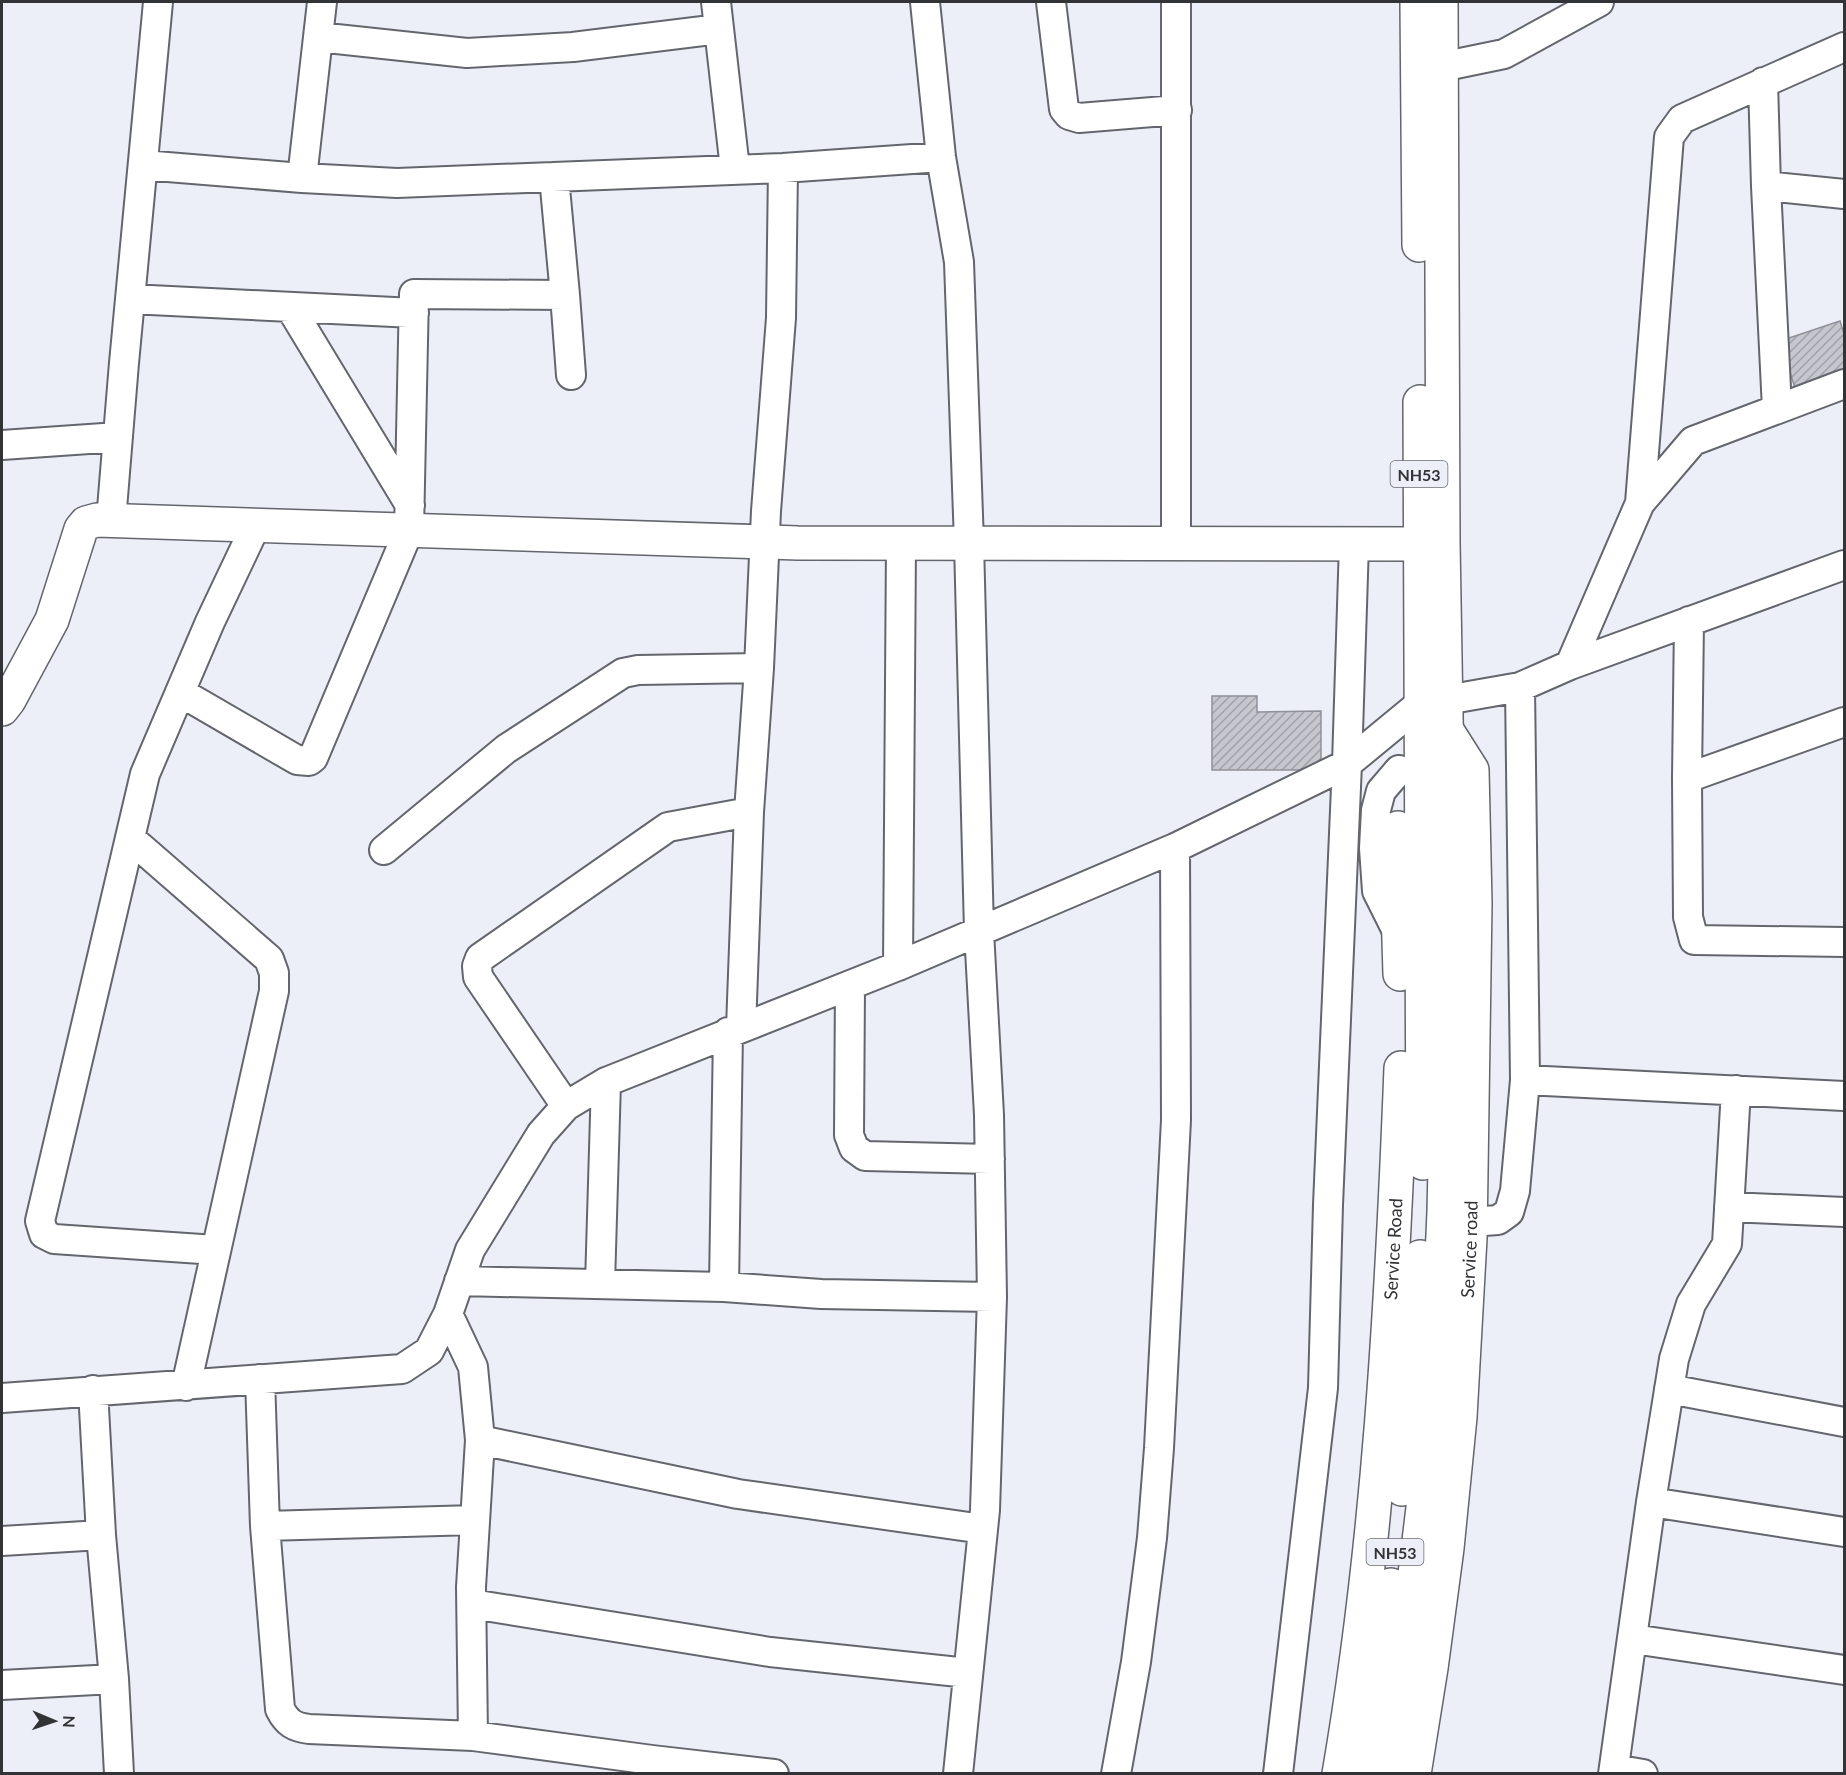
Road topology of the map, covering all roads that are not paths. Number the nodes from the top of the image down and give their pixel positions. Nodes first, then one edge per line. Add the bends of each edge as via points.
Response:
1 (158, 2) edge
2 (322, 2) edge
3 (925, 2) edge
4 (1051, 2) edge
5 (1176, 2) edge
6 (1416, 2) edge
7 (1441, 2) edge
8 (1599, 2) edge
9 (717, 15) edge
10 (318, 37) junction
11 (1845, 46) edge
12 (1441, 67) junction
13 (1763, 82) junction
14 (1177, 110) junction
15 (941, 156) junction
16 (143, 165) junction
17 (783, 168) junction
18 (735, 169) junction
19 (554, 177) junction
20 (302, 178) junction
21 (1766, 186) junction
22 (1845, 194) edge
23 (565, 295) junction
24 (130, 300) junction
25 (290, 307) junction
26 (414, 313) junction
27 (571, 375) dead end
28 (1845, 384) edge
29 (1777, 409) junction
30 (118, 437) junction
31 (2, 446) edge
32 (1640, 503) junction
33 (409, 517) junction
34 (111, 520) junction
35 (256, 525) junction
36 (765, 542) junction
37 (901, 543) junction
38 (969, 543) junction
39 (1176, 543) junction
40 (1354, 543) junction
41 (1419, 544) junction
42 (1845, 565) edge
43 (1689, 621) junction
44 (1570, 665) junction
45 (759, 668) junction
46 (1520, 687) junction
47 (180, 692) junction
48 (2, 709) edge
49 (1433, 715) junction
50 (1845, 722) edge
51 (1347, 764) junction
52 (1687, 778) junction
53 (749, 812) junction
54 (130, 838) junction
55 (1174, 848) junction
56 (384, 850) dead end
57 (979, 931) junction
58 (1845, 942) edge
59 (898, 966) junction
60 (850, 985) junction
61 (734, 1030) junction
62 (1525, 1080) junction
63 (606, 1082) junction
64 (1736, 1090) junction
65 (1845, 1096) edge
66 (566, 1107) junction
67 (990, 1159) junction
68 (1729, 1207) junction
69 (1845, 1212) edge
70 (1470, 1222) junction
71 (216, 1250) junction
72 (459, 1281) junction
73 (600, 1284) junction
74 (723, 1287) junction
75 (992, 1297) junction
76 (448, 1314) junction
77 (260, 1379) junction
78 (186, 1386) junction
79 (1670, 1389) junction
80 (93, 1390) junction
81 (2, 1398) edge
82 (1845, 1422) edge
83 (480, 1440) junction
84 (1651, 1502) junction
85 (475, 1520) junction
86 (265, 1526) junction
87 (983, 1529) junction
88 (1845, 1532) edge
89 (101, 1535) junction
90 (2, 1541) edge
91 (472, 1604) junction
92 (1633, 1639) junction
93 (1845, 1670) edge
94 (968, 1673) junction
95 (114, 1679) junction
96 (2, 1684) edge
97 (473, 1736) junction
98 (1613, 1771) edge
99 (119, 1773) edge
100 (774, 1773) edge
101 (958, 1773) edge
102 (1116, 1773) edge
103 (1278, 1773) edge
104 (1338, 1773) edge
105 (1364, 1773) edge
106 (1386, 1773) edge
107 (1414, 1773) edge
108 (1643, 1773) edge

1 - 16 street
2 - 10 street
3 - 15 street
4 - 14 street via 1065,109 1069,115 1079,118
5 - 14 street
6 - 41 main road, NH53
7 - 12 main road, NH53
8 - 12 street via 1504,54
9 - 10 street via 573,47 467,53
9 - 18 street
10 - 20 street
11 - 13 street
12 - 49 main road, NH53 via 1442,339
13 - 21 street
13 - 32 street via 1682,119 1669,137
14 - 39 street
15 - 17 street
15 - 38 street via 959,262
16 - 20 street
16 - 24 street
17 - 18 street
17 - 36 street via 781,318
18 - 19 street
19 - 20 street via 397,183
19 - 23 street
21 - 22 street
21 - 29 street
23 - 26 street via 414,294
23 - 27 street
24 - 25 street
24 - 30 street
25 - 26 street
25 - 33 street
26 - 33 street
28 - 29 street
29 - 32 street via 1693,441
30 - 31 street
30 - 34 street
32 - 44 street
33 - 35 main road
33 - 36 main road
33 - 47 street via 313,758 297,760
34 - 35 main road
34 - 48 main road via 86,523 81,529 52,620
35 - 47 street
36 - 37 main road
36 - 45 street
37 - 38 main road
37 - 59 street
38 - 39 main road
38 - 57 street
39 - 40 main road
40 - 41 main road
40 - 51 street
41 - 49 main road, NH53
42 - 43 street
43 - 44 street
43 - 52 street
44 - 46 street
45 - 53 street
45 - 56 street via 623,673 506,749
46 - 49 street
46 - 62 street
47 - 54 street via 145,774
49 - 51 street
49 - 70 main road, Service road via 1472,770 1475,914
49 - 104 main road, Service Road via 1399,770 1402,1042 1389,1335 1361,1615
49 - 105 main road, NH53 via 1420,1264 1402,1488
49 - 106 main road, NH53 via 1450,958 1444,1212 1438,1347 1423,1508
50 - 52 street
51 - 55 street
51 - 103 street via 1323,1388
52 - 58 street via 1688,917 1694,940
53 - 61 street
53 - 66 street via 668,827 480,958 478,976
54 - 71 street via 269,959 274,974 274,991
54 - 71 street via 40,1221 44,1234 54,1239
55 - 57 street
55 - 102 street via 1176,1120 1160,1437 1136,1662
57 - 59 street
57 - 67 street
59 - 60 street
60 - 61 street
60 - 67 street via 849,1135 854,1148 865,1156
61 - 63 street
61 - 74 street
62 - 64 street
62 - 70 street via 1515,1191 1509,1212 1498,1220
63 - 66 street
63 - 73 street
64 - 65 street
64 - 68 street
66 - 72 street via 541,1134 470,1250
67 - 75 street
68 - 69 street
68 - 79 street via 1727,1244 1691,1305 1674,1359
70 - 107 main road, Service road via 1460,1417 1447,1548
71 - 78 street
72 - 73 street
72 - 76 street
73 - 74 street
74 - 75 street via 821,1294
75 - 87 street
76 - 77 street via 429,1351 402,1369
76 - 83 street via 473,1367
77 - 78 street
77 - 86 street
78 - 80 street
79 - 82 street
79 - 84 street
80 - 81 street
80 - 89 street
83 - 85 street
83 - 87 street via 738,1494
84 - 88 street
84 - 92 street
85 - 86 street
85 - 91 street
86 - 97 street via 280,1709 285,1720 309,1729
87 - 94 street
89 - 90 street
89 - 95 street
91 - 94 street via 770,1652
91 - 97 street
92 - 93 street
92 - 98 street
94 - 101 street
95 - 96 street
95 - 99 street
97 - 100 street
98 - 108 street

